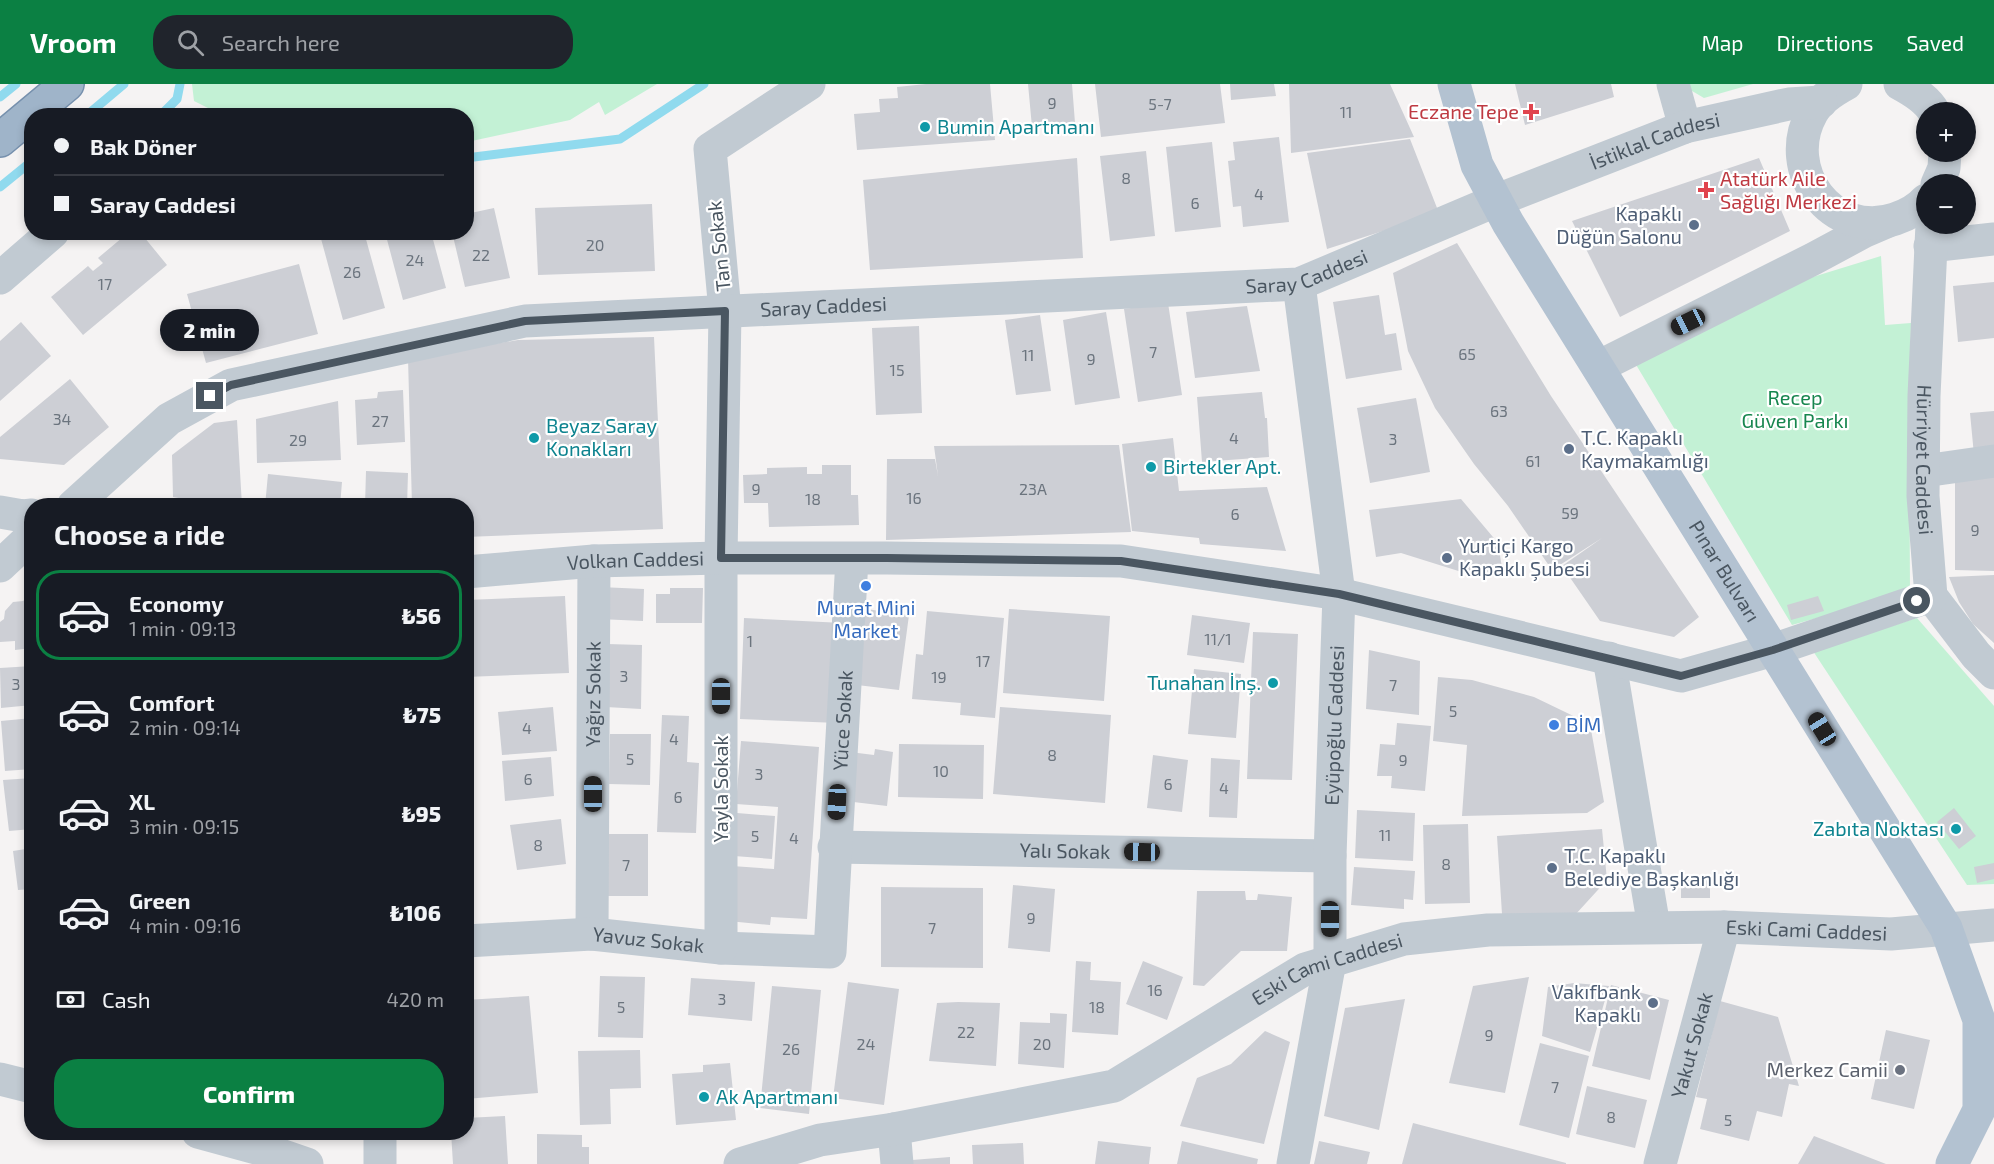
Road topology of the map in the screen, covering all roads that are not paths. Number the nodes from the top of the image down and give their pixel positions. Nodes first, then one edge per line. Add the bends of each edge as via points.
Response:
1 (67, 84) edge
2 (809, 84) edge
3 (1454, 84) edge
4 (1673, 84) edge
5 (1827, 91) edge
6 (38, 108) edge
7 (24, 120) edge
8 (1685, 127) junction
9 (0, 140) edge
10 (1495, 201) junction
11 (1916, 208) edge
12 (1886, 222) junction
13 (1931, 235) edge
14 (1994, 239) edge
15 (44, 240) edge
16 (0, 278) edge
17 (1299, 284) junction
18 (725, 311) junction
19 (1598, 367) junction
20 (1994, 462) edge
21 (1924, 471) junction
22 (83, 498) edge
23 (0, 512) edge
24 (24, 516) edge
25 (24, 544) edge
26 (721, 558) junction
27 (852, 559) junction
28 (594, 561) junction
29 (0, 566) edge
30 (474, 571) edge
31 (1339, 594) junction
32 (1931, 596) junction
33 (1773, 650) junction
34 (1608, 658) junction
35 (1994, 673) edge
36 (834, 847) junction
37 (1330, 856) junction
38 (1994, 925) edge
39 (1654, 927) junction
40 (1724, 927) junction
41 (1946, 928) junction
42 (592, 934) junction
43 (474, 941) edge
44 (721, 948) junction
45 (830, 952) joint
46 (1330, 961) junction
47 (0, 1079) edge
48 (24, 1085) edge
49 (1987, 1112) edge
50 (894, 1129) junction
51 (223, 1140) edge
52 (380, 1140) edge
53 (287, 1161) edge
54 (380, 1164) edge
55 (740, 1164) edge
56 (897, 1164) edge
57 (1293, 1164) edge
58 (1660, 1164) edge
59 (1952, 1164) edge

1 - 6 highway
2 - 18 street, Tan Sokak via 710,149
3 - 10 main road, Pınar Bulvarı via 1477,165
4 - 8 street
5 - 8 street, İstiklal Caddesi via 1789,104
5 - 12 street via 1803,134 1802,158 1808,181 1821,200 1840,215 1862,222
7 - 9 highway
8 - 10 street, İstiklal Caddesi
10 - 17 street, Saray Caddesi
10 - 19 main road, Pınar Bulvarı
11 - 12 street via 1906,216
12 - 19 street
13 - 14 street
13 - 21 street, Hürriyet Caddesi
15 - 16 street
17 - 18 street, Saray Caddesi
17 - 31 street, Eyüpoğlu Caddesi
18 - 22 street, Saray Caddesi via 525,321 231,385 169,419
18 - 26 street, Tan Sokak
19 - 33 main road, Pınar Bulvarı
20 - 21 street
21 - 32 street, Hürriyet Caddesi
23 - 24 street
25 - 29 street
26 - 27 street, Volkan Caddesi
26 - 28 street, Volkan Caddesi
26 - 44 street, Yayla Sokak
27 - 31 street, Volkan Caddesi via 1121,561
27 - 36 street, Yüce Sokak
28 - 30 street, Volkan Caddesi
28 - 42 street, Yağız Sokak
31 - 34 street, Volkan Caddesi
31 - 37 street, Eyüpoğlu Caddesi
32 - 33 street, Volkan Caddesi
32 - 35 street
33 - 34 street, Volkan Caddesi via 1681,676
33 - 41 main road, Pınar Bulvarı
34 - 39 street
36 - 37 street, Yalı Sokak
36 - 45 street, Yüce Sokak
37 - 46 street, Eyüpoğlu Caddesi
38 - 41 street, Eski Cami Caddesi
39 - 40 street, Eski Cami Caddesi
39 - 46 street, Eski Cami Caddesi via 1488,930 1404,939
40 - 41 street, Eski Cami Caddesi via 1891,934
40 - 58 street, Yakut Sokak
41 - 49 main road, Pınar Bulvarı via 1979,1020
42 - 43 street, Yavuz Sokak
42 - 44 street, Yavuz Sokak
44 - 45 street, Yavuz Sokak
46 - 50 street, Eski Cami Caddesi via 1305,969 1114,1086
46 - 57 street, Eyüpoğlu Caddesi
47 - 48 street
49 - 59 main road, Pınar Bulvarı
50 - 55 street, Eski Cami Caddesi via 820,1140
50 - 56 street
51 - 53 street
52 - 54 street

